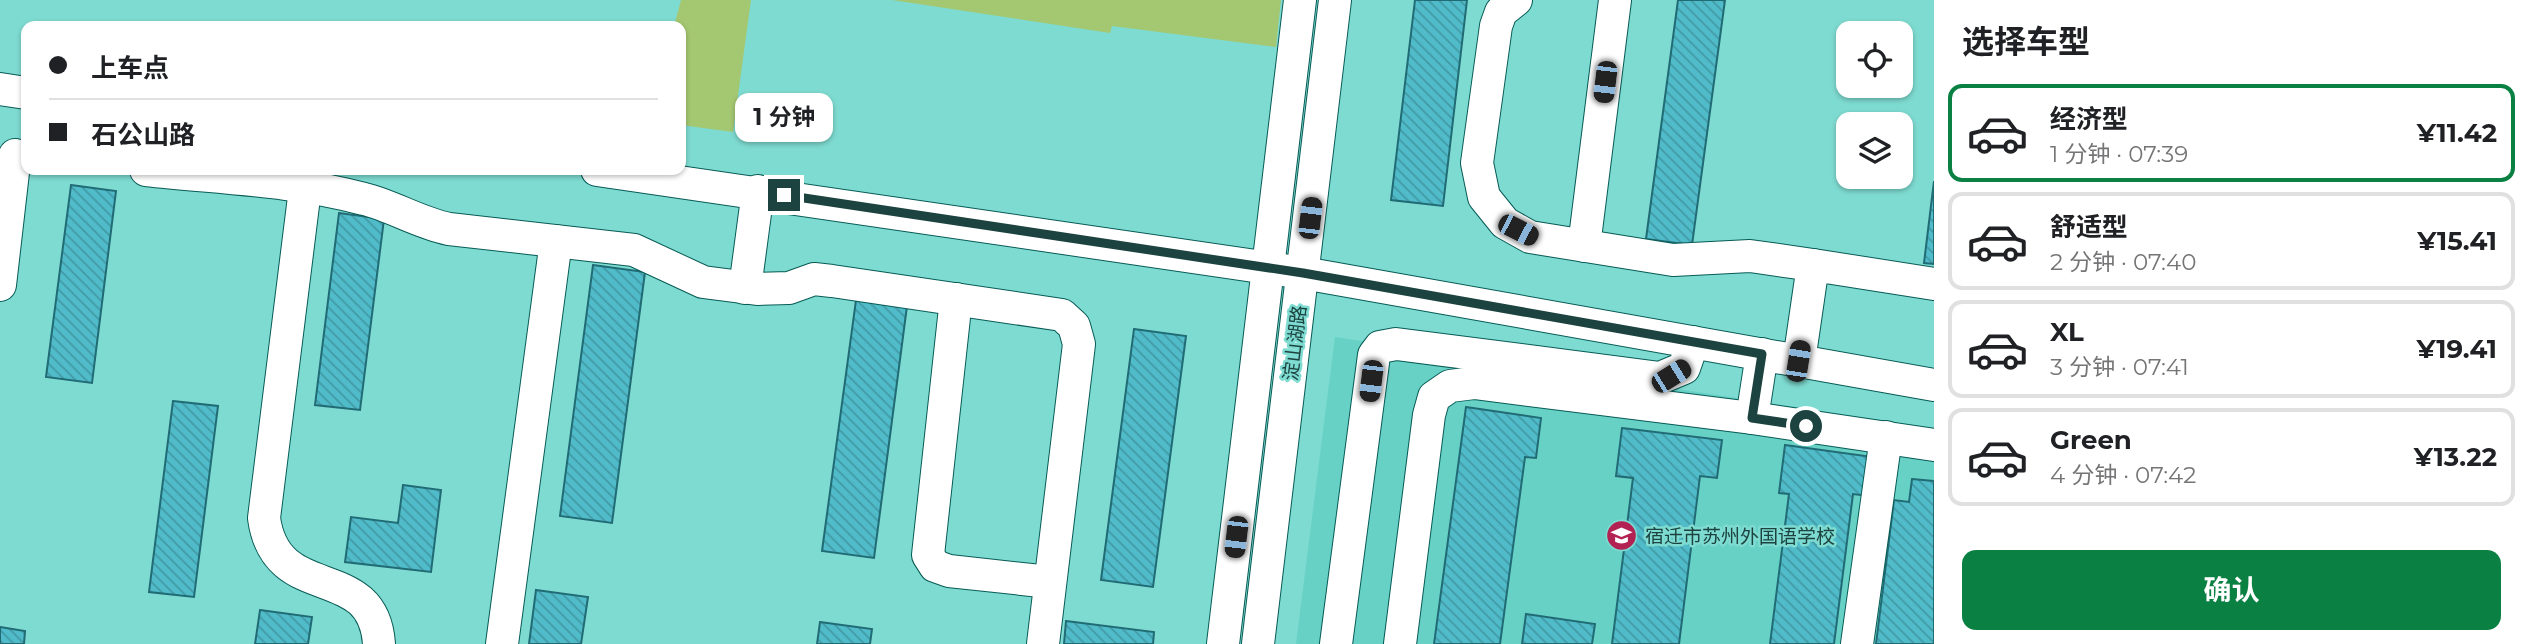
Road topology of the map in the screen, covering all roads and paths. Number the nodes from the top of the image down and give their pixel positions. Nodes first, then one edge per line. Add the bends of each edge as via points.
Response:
1 (1300, 0) edge
2 (1335, 0) edge
3 (1516, 0) edge
4 (1615, 0) edge
5 (0, 89) edge
6 (21, 92) edge
7 (14, 155) edge
8 (188, 175) edge
9 (635, 175) edge
10 (305, 189) junction
11 (758, 191) junction
12 (556, 241) junction
13 (1584, 246) junction
14 (1813, 265) junction
15 (1267, 268) junction
16 (1303, 273) junction
17 (1934, 284) edge
18 (0, 285) edge
19 (745, 288) junction
20 (956, 299) junction
21 (1693, 342) junction
22 (1762, 354) junction
23 (1798, 361) junction
24 (1934, 385) edge
25 (1752, 418) junction
26 (1886, 437) junction
27 (1934, 445) edge
28 (1050, 582) junction
29 (379, 644) edge
30 (502, 644) edge
31 (1043, 644) edge
32 (1223, 644) edge
33 (1258, 644) edge
34 (1336, 644) edge
35 (1400, 644) edge
36 (1857, 644) edge

1 - 15 street, 淀山湖路
2 - 16 street, 淀山湖路
3 - 13 street via 1501,12 1496,26 1477,163 1484,197 1505,223 1530,237
4 - 13 street
5 - 6 street
7 - 18 street
8 - 10 street
9 - 11 street
10 - 12 street via 365,199 428,225
10 - 29 street via 264,518 267,540 281,561 299,573 349,590 362,602 375,620
11 - 15 street
11 - 19 street
12 - 19 street via 634,250 703,282
12 - 30 street
13 - 14 street via 1673,260 1750,256
14 - 17 street
14 - 23 street
15 - 16 street
15 - 32 street, 淀山湖路
16 - 21 street
16 - 33 street, 淀山湖路
19 - 20 street via 789,288 814,279
20 - 28 street via 1062,315 1074,326 1079,344
20 - 28 street via 928,555 935,566 949,571
21 - 22 street
21 - 34 street via 1684,368 1660,379 1396,344 1380,347 1374,355
22 - 23 street
22 - 25 street
23 - 24 street
25 - 26 street
25 - 35 street via 1474,383 1450,386 1434,397 1429,415
26 - 27 street
26 - 36 street
28 - 31 street

